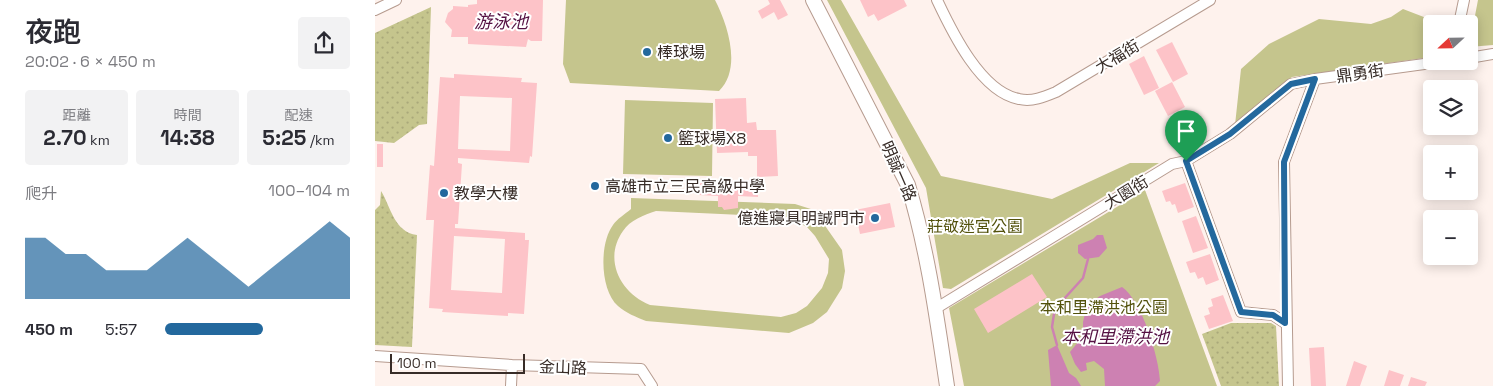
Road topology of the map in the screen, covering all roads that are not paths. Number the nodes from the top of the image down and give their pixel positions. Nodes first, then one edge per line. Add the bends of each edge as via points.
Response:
1 (396, 0) edge
2 (813, 0) edge
3 (937, 0) edge
4 (1210, 0) edge
5 (1464, 0) edge
6 (375, 10) edge
7 (1461, 15) edge
8 (1493, 54) edge
9 (1478, 56) edge
10 (1423, 64) edge
11 (1315, 79) junction
12 (1186, 161) junction
13 (935, 309) junction
14 (1285, 323) junction
15 (375, 356) edge
16 (512, 365) junction
17 (511, 386) edge
18 (652, 386) edge
19 (947, 386) edge
20 (1288, 386) edge

1 - 6 street
2 - 13 street, 明誠一路 via 909,185
3 - 4 street, 大福街 via 979,73 999,91 1018,99 1036,99 1057,92
5 - 7 street
8 - 9 street
10 - 11 street, 鼎勇街
11 - 12 street, 大園街 via 1291,84 1230,134
11 - 14 street, 鼎勇街 via 1284,162
12 - 13 street, 大園街 via 1172,164
12 - 14 street via 1241,312 1273,315
13 - 19 street, 明誠一路
14 - 20 street, 鼎勇街
15 - 16 street, 金山路
16 - 17 street
16 - 18 street, 金山路 via 641,369

